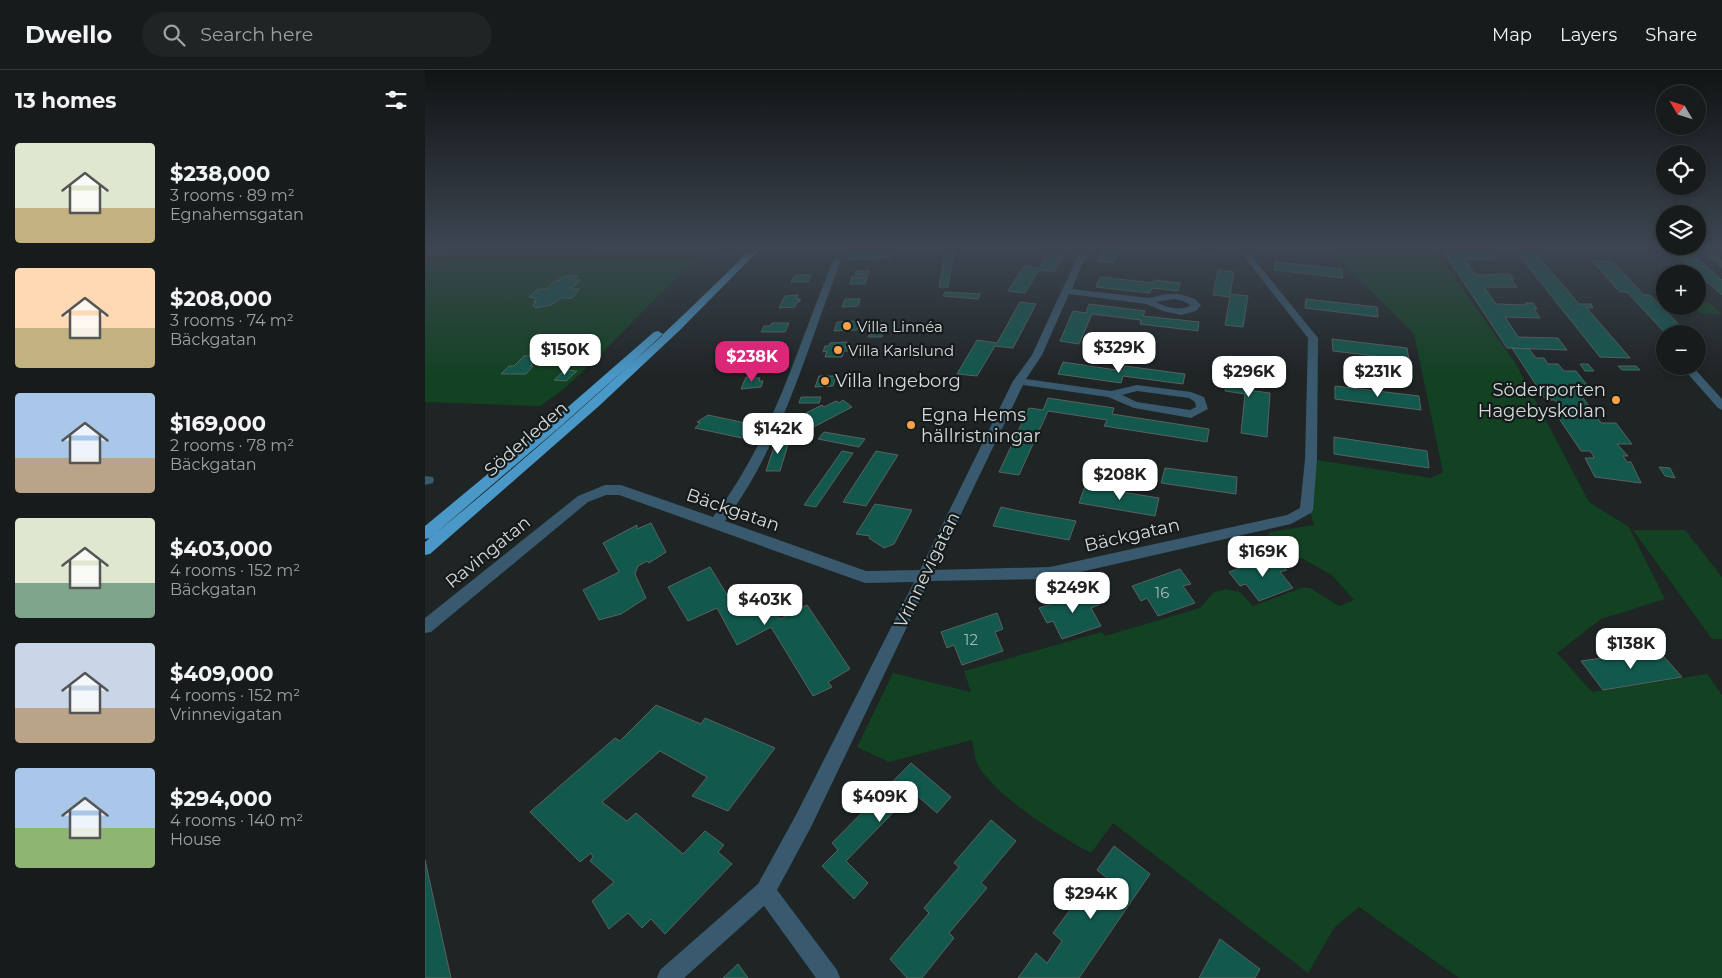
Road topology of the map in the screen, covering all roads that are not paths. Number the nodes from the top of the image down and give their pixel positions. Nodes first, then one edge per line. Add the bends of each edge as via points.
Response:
1 (703, 291) edge
2 (715, 291) edge
3 (825, 291) edge
4 (1065, 291) edge
5 (1068, 291) edge
6 (1276, 291) edge
7 (1149, 301) dead end
8 (1694, 375) edge
9 (1019, 381) junction
10 (1111, 394) junction
11 (1722, 406) edge
12 (576, 505) joint
13 (716, 523) junction
14 (425, 534) edge
15 (425, 550) edge
16 (923, 576) junction
17 (425, 627) edge
18 (765, 891) junction
19 (668, 978) edge
20 (829, 978) edge

1 - 14 highway, Söderleden via 597,389
2 - 15 highway, Söderleden via 628,375
3 - 13 street via 767,444 745,487
4 - 9 street, Vrinnevigatan via 1037,354
5 - 7 street
6 - 16 street, Bäckgatan via 1313,338 1311,459 1306,510 1291,519 1050,573
8 - 11 street
9 - 10 street
9 - 16 street, Vrinnevigatan
10 - 10 street via 1137,388 1191,395 1202,403 1201,409 1191,414 1135,405
12 - 13 street, Bäckgatan via 605,490 621,490
12 - 17 street, Ravingatan
13 - 16 street, Bäckgatan via 865,577
16 - 18 street, Vrinnevigatan via 804,820
18 - 19 street, Vrinnevigatan
18 - 20 street

